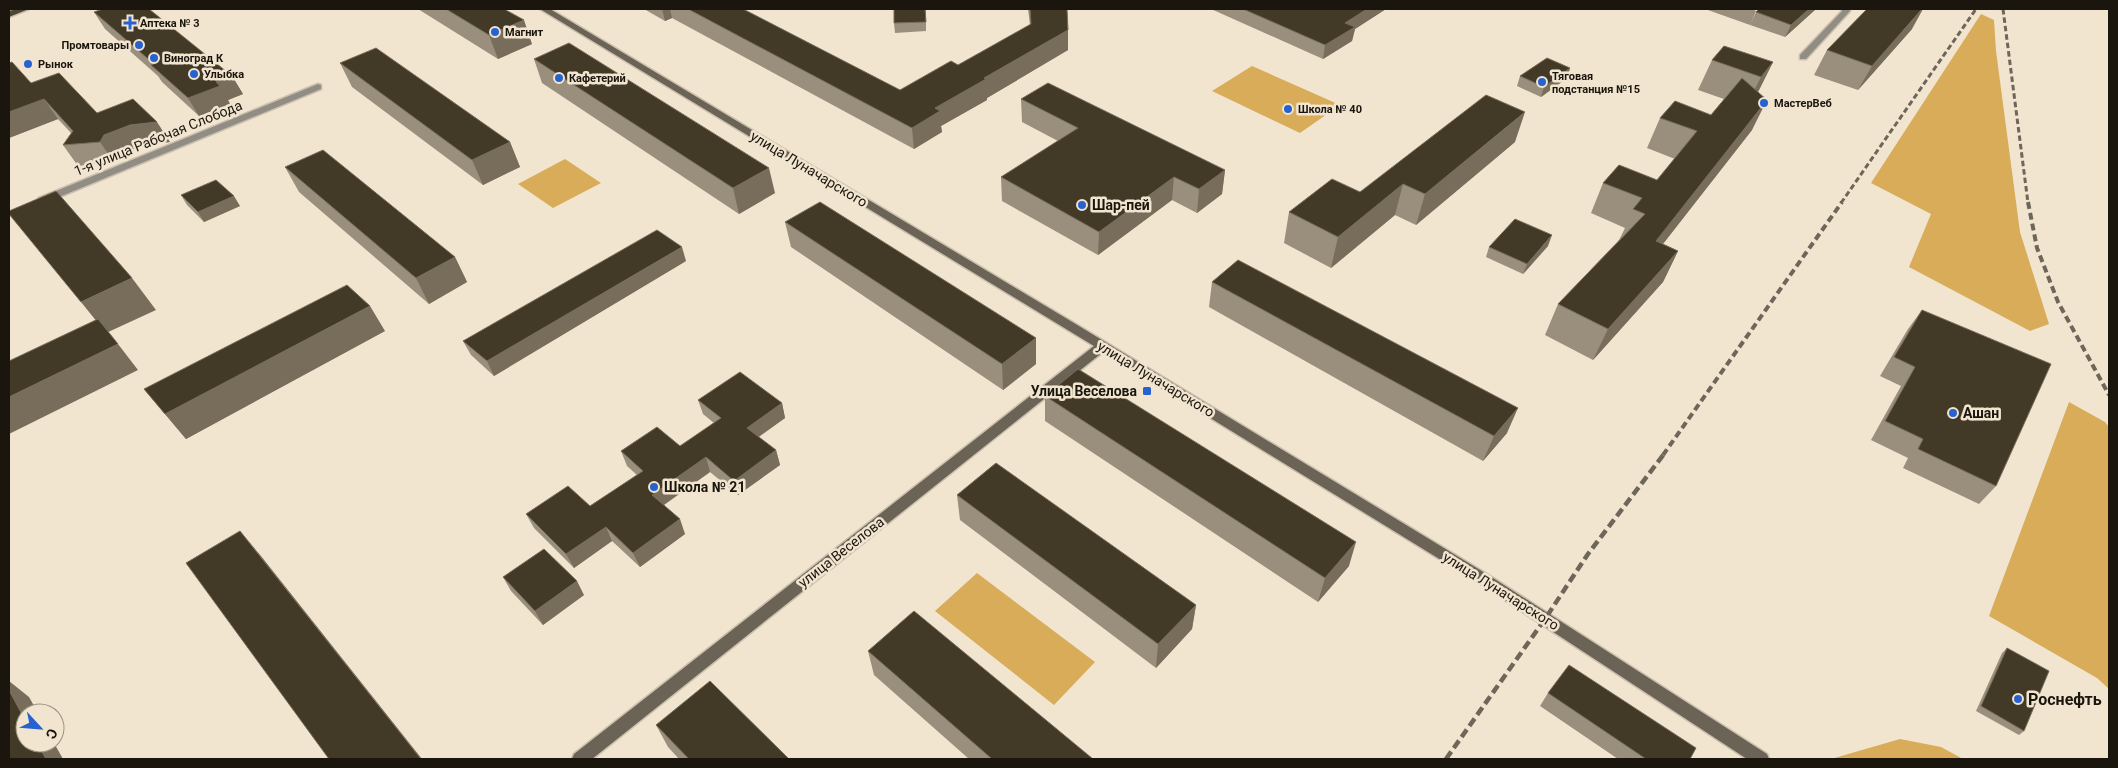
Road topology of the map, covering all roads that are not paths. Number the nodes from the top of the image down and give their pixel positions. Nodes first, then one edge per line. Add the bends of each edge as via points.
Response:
1 (25, 9) edge
2 (544, 9) edge
3 (1845, 9) edge
4 (9, 14) edge
5 (1803, 57) dead end
6 (318, 87) dead end
7 (33, 204) edge
8 (1102, 346) junction
9 (580, 759) edge
10 (1761, 759) edge

1 - 4 main road
2 - 8 main road, улица Луначарского
3 - 5 street
6 - 7 street, 1-я улица Рабочая Слобода
8 - 9 main road, улица Веселова
8 - 10 main road, улица Луначарского via 1484,580

